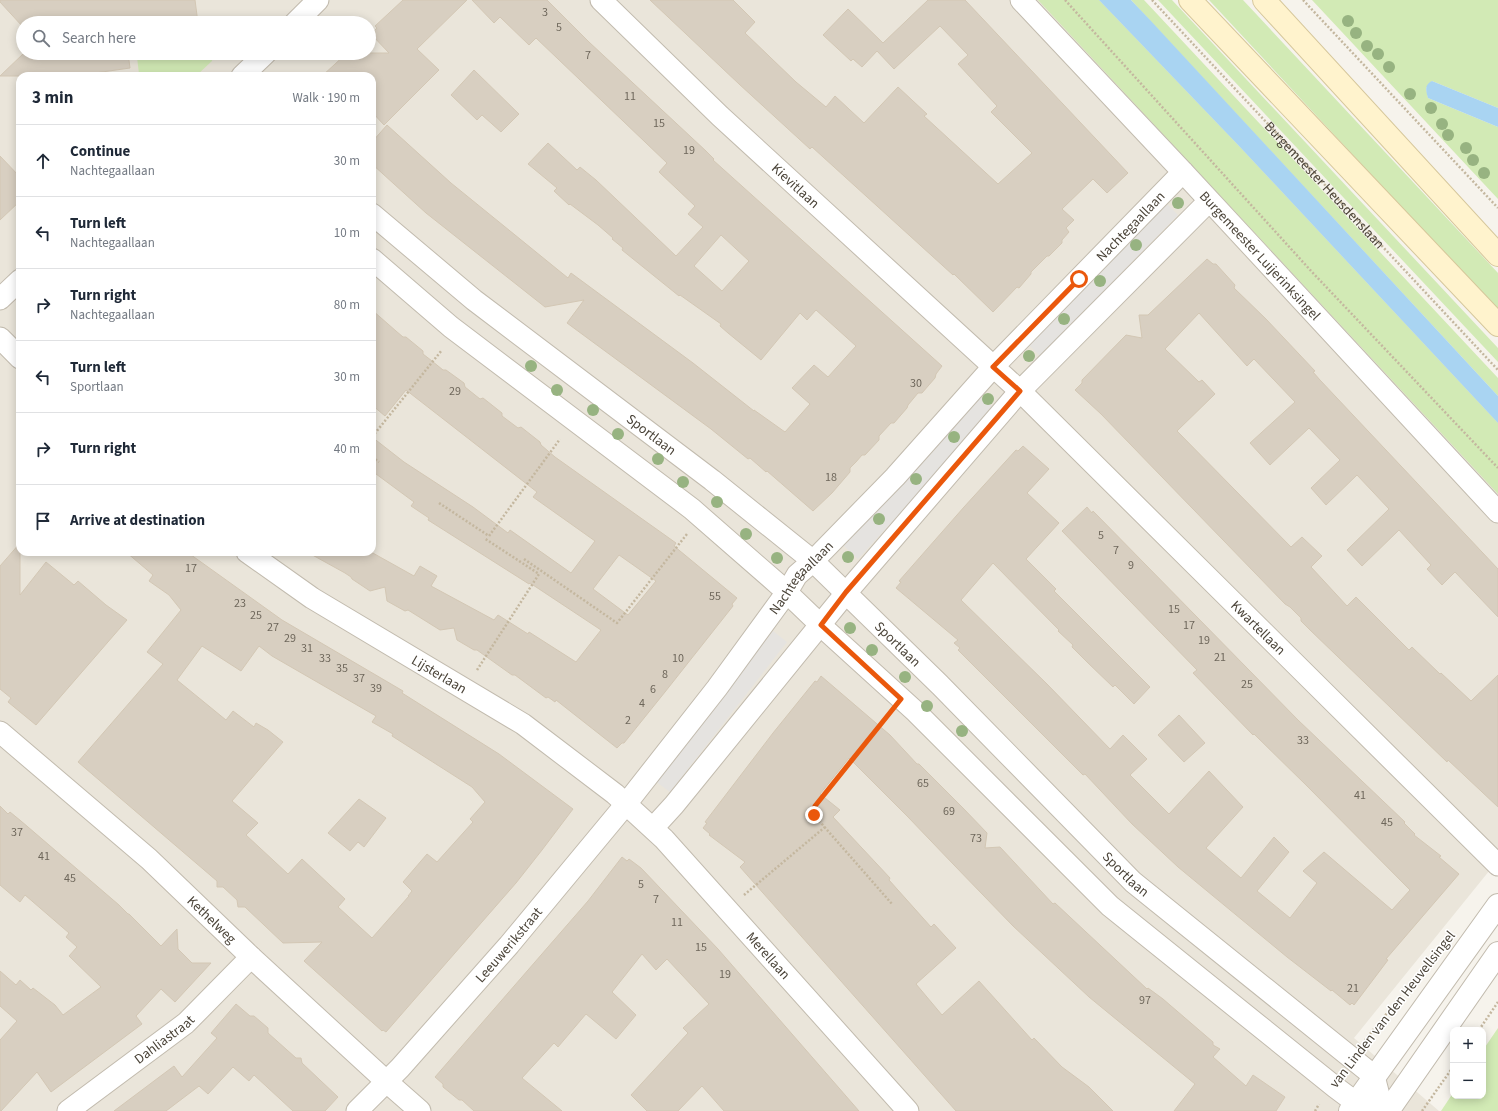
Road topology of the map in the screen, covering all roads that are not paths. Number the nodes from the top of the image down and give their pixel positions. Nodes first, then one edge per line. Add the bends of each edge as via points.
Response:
1 (318, 0) edge
2 (601, 0) edge
3 (1021, 0) edge
4 (1190, 0) edge
5 (1264, 0) edge
6 (303, 16) edge
7 (259, 60) edge
8 (246, 72) edge
9 (1183, 172) junction
10 (1209, 201) junction
11 (376, 217) edge
12 (1498, 254) edge
13 (376, 262) edge
14 (16, 284) edge
15 (0, 299) edge
16 (1498, 325) edge
17 (0, 338) edge
18 (16, 354) edge
19 (993, 367) junction
20 (1020, 391) junction
21 (1498, 512) edge
22 (253, 556) edge
23 (813, 561) junction
24 (787, 592) junction
25 (846, 592) junction
26 (821, 625) junction
27 (0, 732) edge
28 (626, 804) junction
29 (653, 828) junction
30 (1498, 865) edge
31 (1498, 905) edge
32 (1498, 953) edge
33 (251, 957) junction
34 (1374, 1076) junction
35 (386, 1082) junction
36 (1360, 1108) edge
37 (68, 1111) edge
38 (357, 1111) edge
39 (420, 1111) edge
40 (908, 1111) edge
41 (1383, 1111) edge
42 (1388, 1111) edge

1 - 6 street
2 - 19 street, Kievitlaan via 720,116
3 - 9 street, Burgemeester Luijerinksingel
4 - 16 main road, Burgemeester Heusdenslaan
5 - 12 main road
7 - 8 street
9 - 10 street, Burgemeester Luijerinksingel
9 - 19 street, Nachtegaallaan
10 - 20 street
10 - 21 street, Burgemeester Luijerinksingel
11 - 23 street, Sportlaan via 474,300 712,480
13 - 24 street via 450,327 701,516
14 - 15 street
17 - 18 street
19 - 20 street
19 - 23 street, Nachtegaallaan via 895,477
20 - 25 street
20 - 30 street, Kwartellaan
22 - 28 street, Lijsterlaan via 312,598 523,724
23 - 24 street, Nachtegaallaan via 796,575
23 - 25 street, Sportlaan
24 - 26 street
24 - 28 street, Nachtegaallaan via 717,688
25 - 26 street
25 - 34 street, Sportlaan via 1133,882
26 - 29 street
26 - 36 street via 901,699 1110,906
27 - 33 street, Kethelweg via 149,859
28 - 29 street, Merellaan
28 - 35 street, Leeuwerikstraat via 509,945
29 - 40 street, Merellaan
31 - 34 street, van Linden van den Heuvellsingel
32 - 42 street
33 - 35 street, Kethelweg
33 - 37 street, Dahliastraat via 186,1023
34 - 36 street, van Linden van den Heuvellsingel
34 - 41 street
35 - 38 street, Leeuwerikstraat
35 - 39 street, Kethelweg

